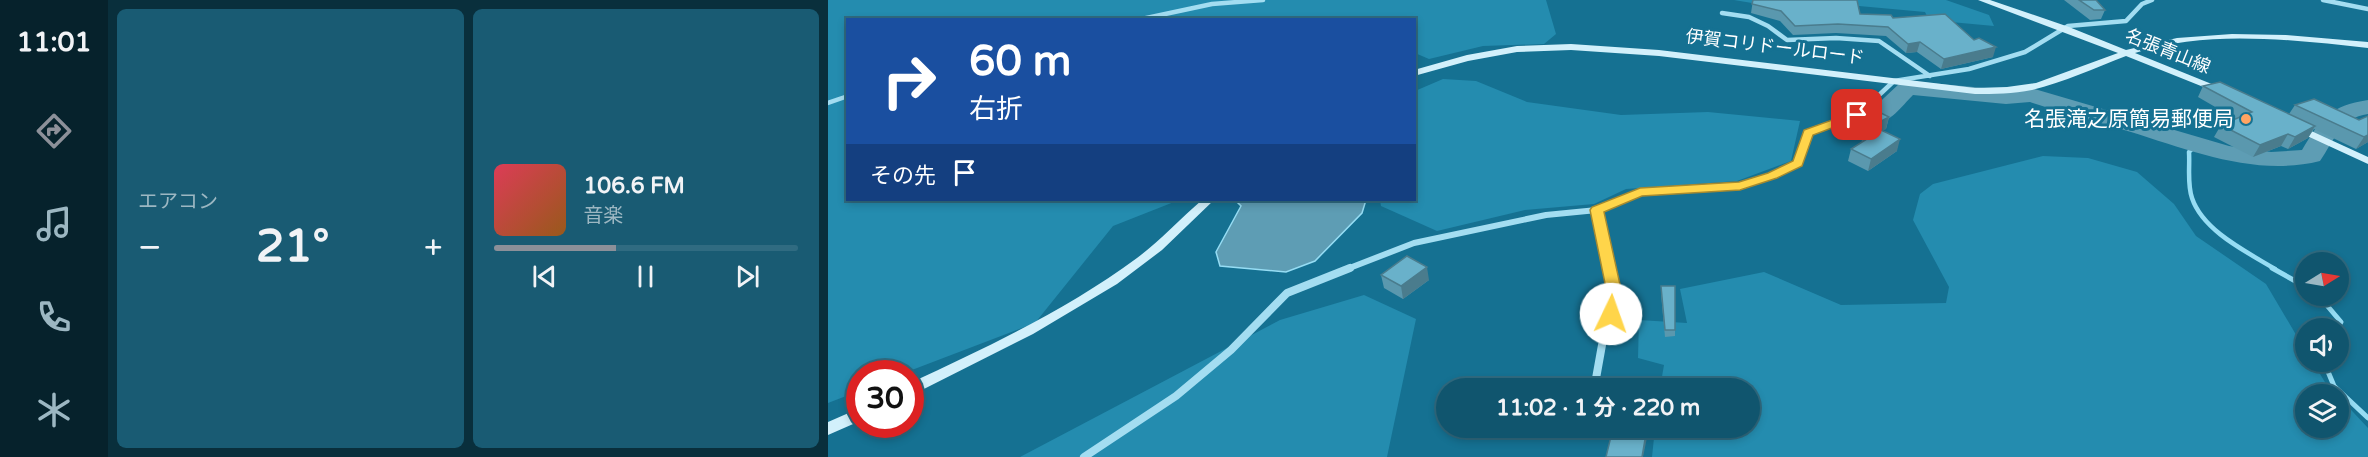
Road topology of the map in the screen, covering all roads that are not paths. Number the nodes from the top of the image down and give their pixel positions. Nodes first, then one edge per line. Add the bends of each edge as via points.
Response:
1 (1263, 0) edge
2 (1982, 0) edge
3 (2152, 0) edge
4 (2323, 0) edge
5 (2368, 9) edge
6 (1722, 13) dead end
7 (1146, 18) edge
8 (2066, 29) junction
9 (2368, 45) edge
10 (2128, 53) junction
11 (1416, 72) edge
12 (1931, 76) junction
13 (1894, 81) junction
14 (2231, 96) edge
15 (846, 97) edge
16 (828, 103) edge
17 (2283, 120) edge
18 (2368, 161) edge
19 (1207, 201) edge
20 (1597, 210) junction
21 (1596, 378) edge
22 (924, 383) edge
23 (846, 421) edge
24 (828, 429) edge
25 (1084, 457) edge

1 - 7 street via 1212,4
2 - 8 street, 名張青山線
3 - 8 street via 2142,4 2126,21
4 - 5 street
6 - 12 street via 1749,17 1787,40 1879,41
8 - 10 street, 名張青山線
8 - 12 street via 2025,52
9 - 10 street, 伊賀コリドールロード via 2251,36 2206,37
10 - 13 street, 伊賀コリドールロード via 2011,91 1975,91
10 - 14 street, 名張青山線
11 - 13 street, 伊賀コリドールロード via 1517,49 1571,47 1659,53
12 - 13 street
13 - 20 street via 1857,115 1808,132 1798,164 1789,169 1740,186 1640,192
15 - 16 street
17 - 18 street
19 - 22 street via 1142,261 1072,307
20 - 21 street via 1615,298
20 - 25 street via 1546,215 1414,243 1287,293 1231,350 1176,396
23 - 24 street

